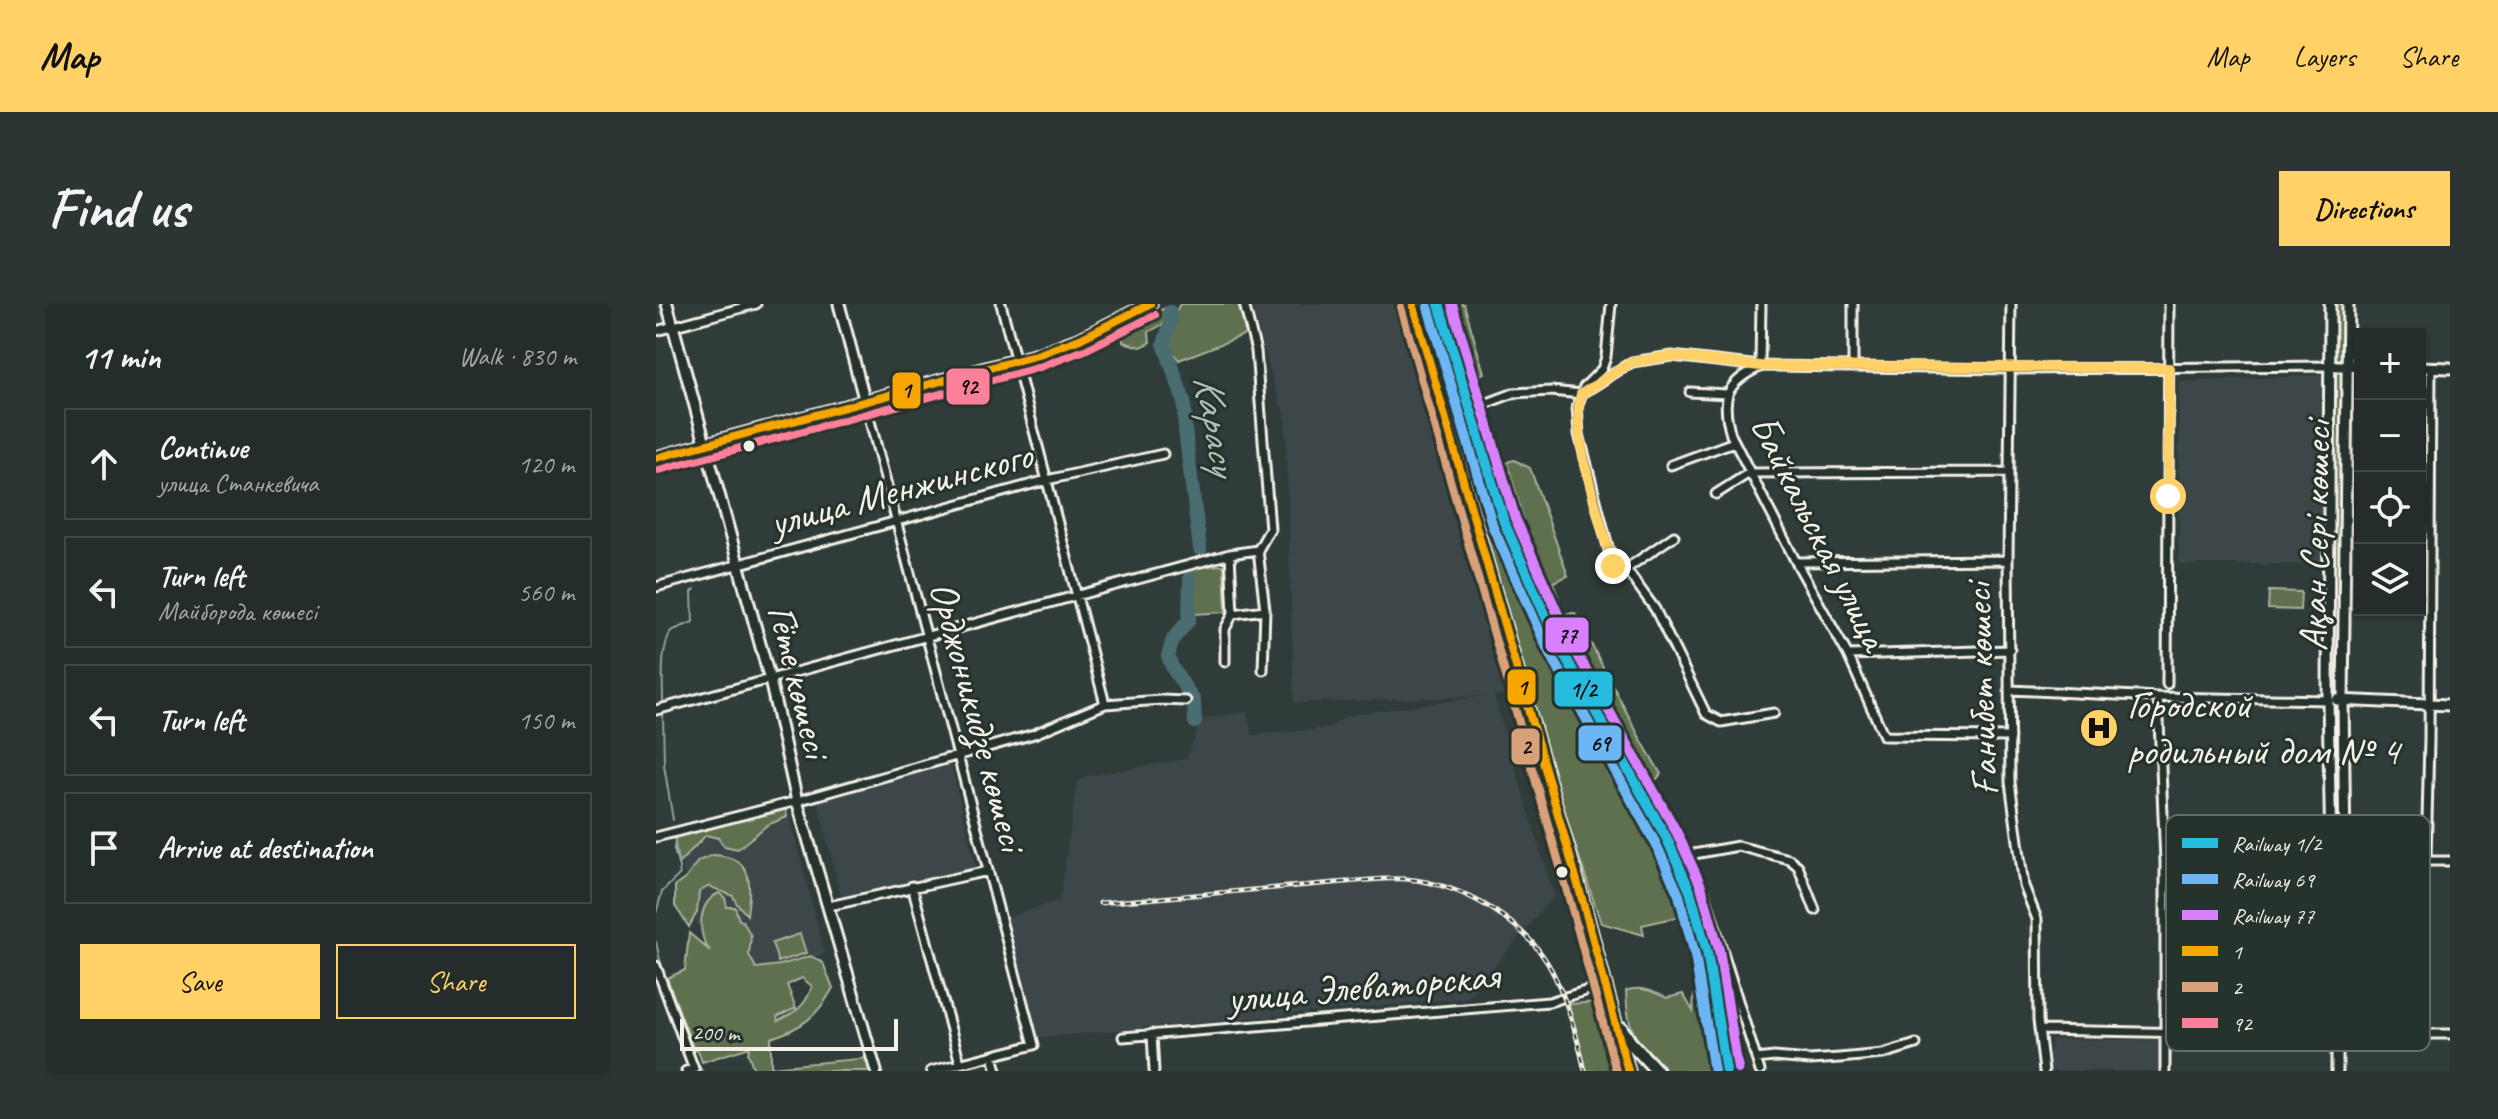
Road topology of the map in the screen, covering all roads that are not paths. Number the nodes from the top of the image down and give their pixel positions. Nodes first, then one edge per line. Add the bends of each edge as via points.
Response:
1 (667, 304) edge
2 (756, 304) edge
3 (839, 304) edge
4 (1001, 304) edge
5 (1150, 304) edge
6 (1244, 304) edge
7 (1413, 304) edge
8 (1444, 304) edge
9 (1611, 304) edge
10 (1761, 304) edge
11 (1853, 304) edge
12 (2011, 304) edge
13 (2169, 304) edge
14 (2330, 304) edge
15 (2348, 304) edge
16 (673, 326) junction
17 (656, 331) edge
18 (1016, 362) junction
19 (2347, 365) junction
20 (1760, 366) junction
21 (1853, 366) junction
22 (2329, 366) junction
23 (2354, 366) edge
24 (2426, 367) edge
25 (2169, 368) junction
26 (2450, 368) edge
27 (2011, 369) junction
28 (1690, 392) dead end
29 (1581, 394) junction
30 (1727, 394) junction
31 (2425, 400) edge
32 (865, 402) junction
33 (1476, 411) junction
34 (1734, 442) junction
35 (705, 445) junction
36 (1163, 454) dead end
37 (656, 458) edge
38 (1671, 465) dead end
39 (2008, 472) junction
40 (1749, 473) junction
41 (1047, 480) junction
42 (1716, 494) dead end
43 (896, 522) junction
44 (1674, 536) dead end
45 (1258, 550) junction
46 (1230, 554) junction
47 (2008, 560) junction
48 (1796, 562) junction
49 (739, 565) junction
50 (1626, 569) junction
51 (656, 587) edge
52 (1077, 596) junction
53 (1265, 610) junction
54 (1233, 614) junction
55 (928, 636) junction
56 (2010, 650) junction
57 (1848, 655) junction
58 (1225, 662) dead end
59 (1263, 670) dead end
60 (770, 680) junction
61 (2167, 684) dead end
62 (2010, 690) junction
63 (2158, 697) junction
64 (2328, 700) junction
65 (2343, 700) junction
66 (1186, 701) dead end
67 (2429, 703) junction
68 (1105, 704) junction
69 (2450, 705) edge
70 (656, 710) edge
71 (1774, 713) dead end
72 (2010, 737) junction
73 (957, 756) junction
74 (797, 801) junction
75 (2330, 815) edge
76 (2345, 815) edge
77 (2427, 815) edge
78 (656, 837) edge
79 (1683, 856) junction
80 (2165, 862) joint
81 (988, 871) junction
82 (912, 886) junction
83 (829, 906) junction
84 (1815, 910) dead end
85 (656, 966) edge
86 (1605, 985) junction
87 (1611, 1005) junction
88 (2041, 1030) junction
89 (2166, 1033) junction
90 (1152, 1034) junction
91 (1123, 1037) dead end
92 (1916, 1044) dead end
93 (993, 1056) junction
94 (1756, 1059) junction
95 (960, 1063) junction
96 (690, 1070) edge
97 (876, 1071) edge
98 (931, 1071) edge
99 (997, 1071) edge
100 (1154, 1071) edge
101 (1628, 1071) edge
102 (1657, 1071) edge
103 (1760, 1071) edge
104 (2044, 1071) edge
105 (2165, 1071) edge

1 - 16 street, Гёте көшесі
2 - 16 street
3 - 32 street
4 - 18 street
5 - 18 main road via 1080,339
6 - 45 street via 1256,351 1270,529
7 - 86 main road
8 - 33 street
9 - 29 street via 1602,369
10 - 20 street
11 - 21 street
12 - 27 street, Ғанибет көшесі
13 - 25 street
14 - 22 street, Ақан Сері көшесі
15 - 19 street, Ақан Сері көшесі
16 - 17 street
16 - 35 street, Гёте көшесі
18 - 32 main road
18 - 41 street
19 - 22 street
19 - 23 street
19 - 65 street, Ақан Сері көшесі
20 - 21 street
20 - 29 street via 1672,356 1632,362
20 - 30 street, Байкальская улица
21 - 27 street
22 - 25 street
22 - 64 street, Ақан Сері көшесі
24 - 26 street
25 - 27 street
25 - 61 street
27 - 39 street, Ғанибет көшесі
28 - 30 street
29 - 33 street via 1514,393
29 - 50 street via 1579,434 1613,566
30 - 34 street, Байкальская улица via 1726,416
31 - 67 street
32 - 35 main road
32 - 43 street, Орджоникидзе көшесі
33 - 79 street via 1516,534 1546,605 1617,744
34 - 38 street
34 - 40 street, Байкальская улица
35 - 37 main road
35 - 49 street, Гёте көшесі
36 - 41 street, улица Менжинского
39 - 40 street
39 - 47 street, Ғанибет көшесі
40 - 42 street
40 - 48 street, Байкальская улица
41 - 43 street, улица Менжинского
41 - 52 street
43 - 49 street, улица Менжинского
43 - 55 street, Орджоникидзе көшесі
44 - 50 street
45 - 46 street
45 - 53 street
46 - 52 street
46 - 54 street
47 - 48 street
47 - 56 street, Ғанибет көшесі
48 - 57 street, Байкальская улица
49 - 51 street, улица Менжинского
49 - 60 street, Гёте көшесі
50 - 71 street via 1655,609 1706,714 1721,722
52 - 55 street
52 - 68 street
53 - 54 street
53 - 59 street
54 - 58 street via 1225,629
55 - 60 street
55 - 73 street, Орджоникидзе көшесі
56 - 57 street
56 - 62 street, Ғанибет көшесі
57 - 72 street, Байкальская улица via 1884,736
60 - 70 street
60 - 74 street, Гёте көшесі
62 - 63 street
62 - 72 street, Ғанибет көшесі
63 - 64 street
63 - 80 street
64 - 65 street
64 - 75 street, Ақан Сері көшесі
65 - 67 street
65 - 76 street, Ақан Сері көшесі
66 - 68 street
67 - 69 street
67 - 77 street
68 - 73 street via 1034,734
72 - 88 street, Ғанибет көшесі via 2010,782 2024,886 2037,919
73 - 74 street
73 - 81 street, Орджоникидзе көшесі
74 - 78 street
74 - 83 street, Гёте көшесі
79 - 84 street via 1738,846 1789,859 1798,866
79 - 94 street via 1704,891
80 - 89 street
81 - 82 street
81 - 93 street, Орджоникидзе көшесі via 1034,1045
82 - 83 street
82 - 95 street
83 - 97 street, Гёте көшесі
85 - 96 street
86 - 87 main road
86 - 90 street, улица Элеваторская via 1549,1002
87 - 101 main road
87 - 102 main road via 1630,1042
88 - 89 street
88 - 104 street, Ғанибет көшесі
89 - 105 street
90 - 91 street, улица Элеваторская
90 - 100 street
92 - 94 street via 1883,1054
93 - 95 street
93 - 99 street
94 - 103 street
95 - 98 street

